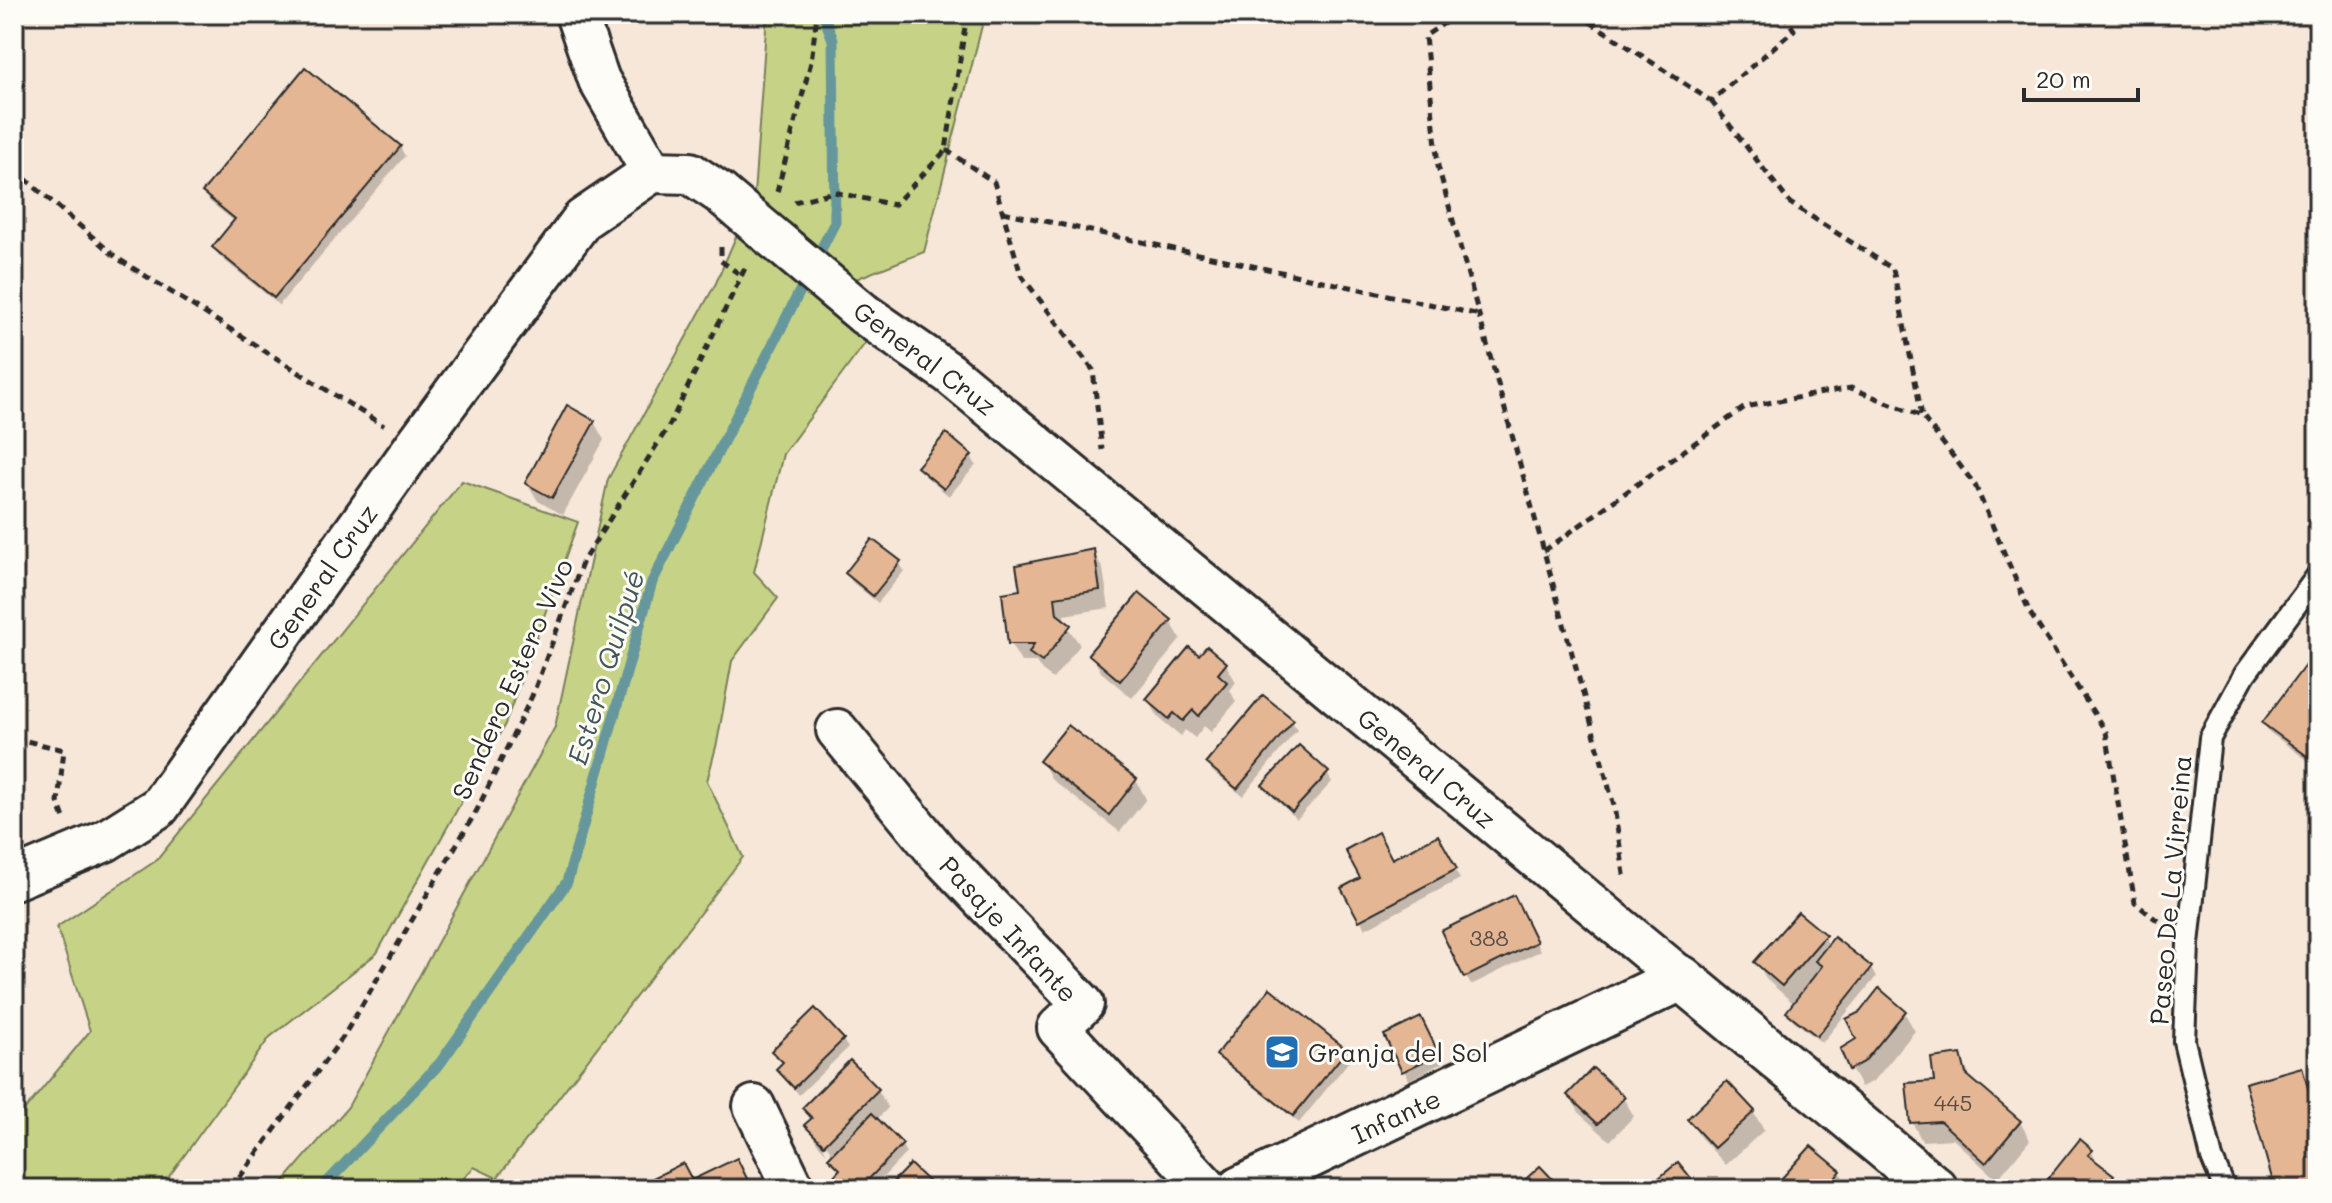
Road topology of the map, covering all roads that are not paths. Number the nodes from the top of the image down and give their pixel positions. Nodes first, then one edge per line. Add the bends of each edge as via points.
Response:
1 (576, 14) edge
2 (652, 172) junction
3 (2318, 575) edge
4 (837, 730) dead end
5 (14, 879) edge
6 (1681, 978) junction
7 (754, 1106) dead end
8 (794, 1189) edge
9 (1208, 1189) edge
10 (1240, 1189) edge
11 (1935, 1189) edge
12 (2225, 1189) edge

1 - 2 street via 599,80
2 - 5 street, General Cruz via 583,219 159,807 105,841
2 - 6 street, General Cruz, bridge via 690,173 720,193 864,314 949,373
3 - 12 lane, Paseo De La Virreina via 2245,674 2210,738 2188,944 2184,1041 2212,1158
4 - 9 street, Pasaje Infante via 938,853 1083,1004 1058,1028
6 - 10 street, Infante
6 - 11 street, General Cruz
7 - 8 street

